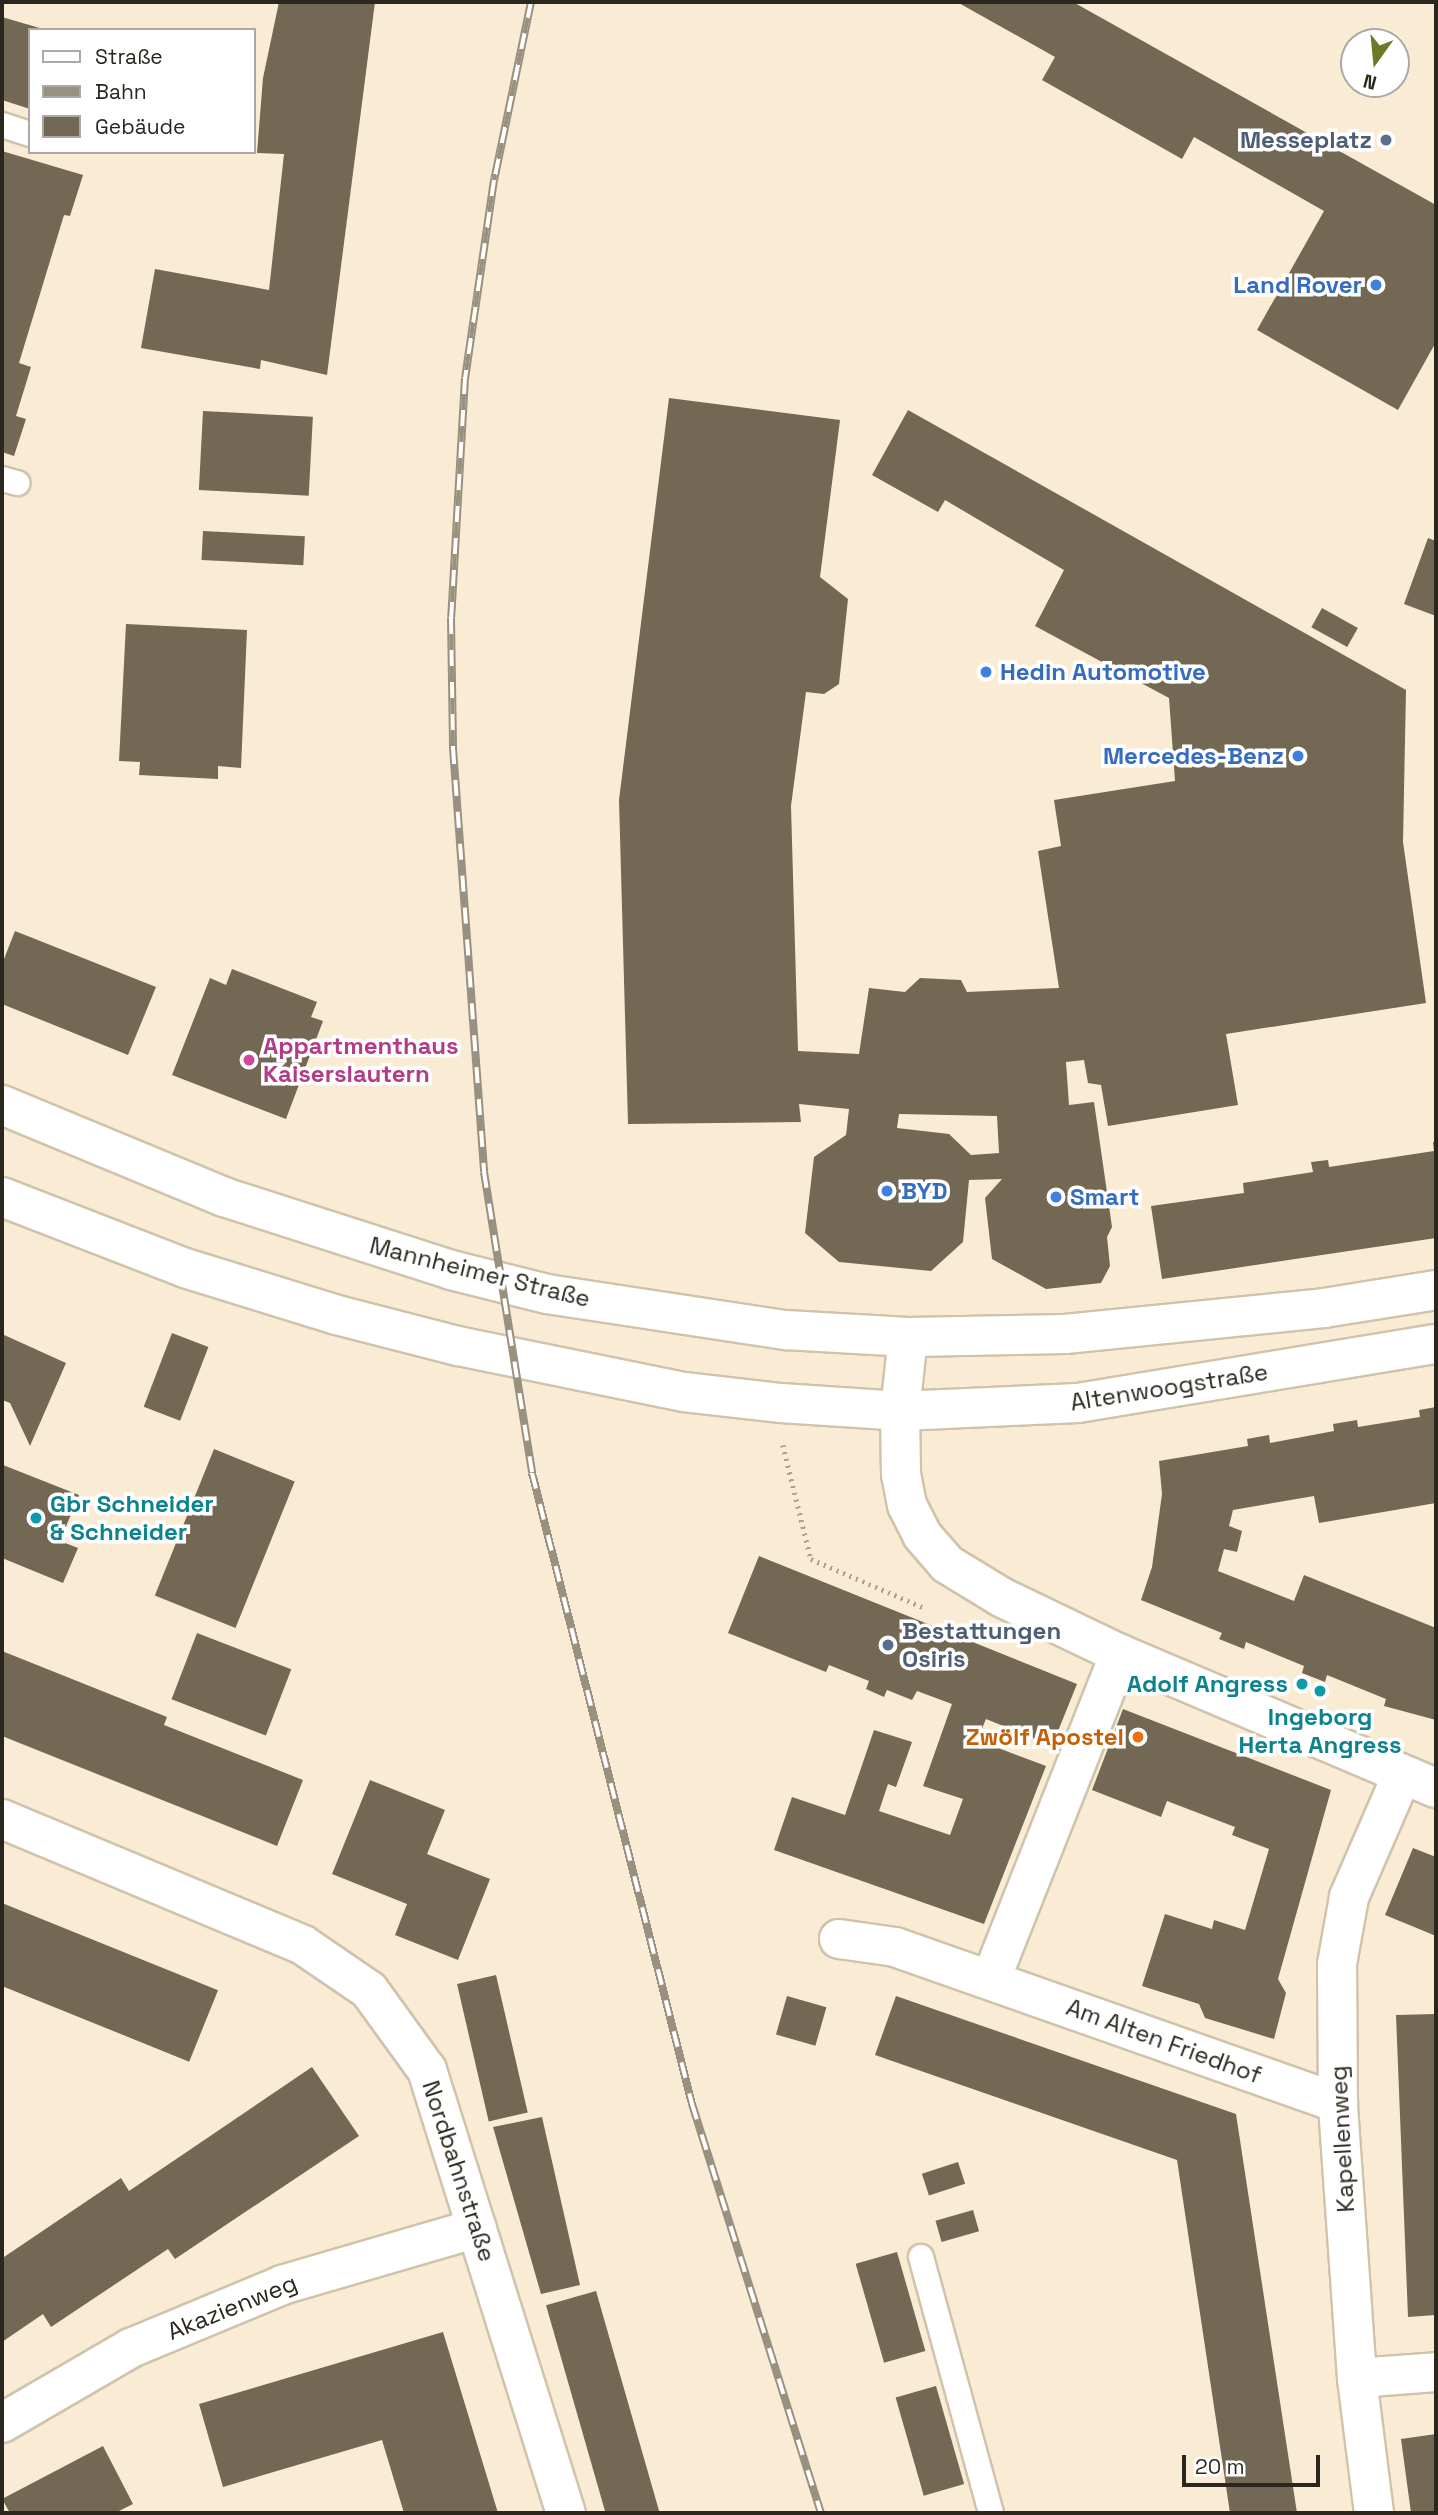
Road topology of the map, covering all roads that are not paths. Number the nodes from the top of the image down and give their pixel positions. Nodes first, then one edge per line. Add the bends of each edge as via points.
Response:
1 (2, 125) edge
2 (28, 133) edge
3 (2, 1105) edge
4 (2, 1197) edge
5 (1436, 1290) edge
6 (908, 1337) junction
7 (1436, 1344) edge
8 (900, 1411) junction
9 (1120, 1654) junction
10 (1419, 1781) edge
11 (2, 1819) edge
12 (839, 1939) dead end
13 (991, 1979) junction
14 (1338, 2103) junction
15 (477, 2228) junction
16 (920, 2257) dead end
17 (1436, 2372) edge
18 (1357, 2378) junction
19 (2, 2423) edge
20 (566, 2513) edge
21 (991, 2513) edge
22 (1374, 2513) edge

1 - 2 lane
3 - 6 street, Mannheimer Straße via 224,1197 451,1270 547,1294 786,1330
4 - 8 street via 186,1268 337,1315 458,1346 684,1392
5 - 6 street via 1324,1308 1091,1332
6 - 8 street
7 - 8 street, Altenwoogstraße via 1078,1404
8 - 9 street via 899,1448 907,1505 922,1535 947,1564 1001,1597
9 - 10 street
9 - 13 street
10 - 14 street, Kapellenweg via 1349,1896 1337,1964
11 - 15 street, Nordbahnstraße via 303,1945 369,1990 427,2070
12 - 13 street, Am Alten Friedhof via 895,1947
13 - 14 street, Am Alten Friedhof
14 - 18 street, Kapellenweg
15 - 19 street, Akazienweg via 282,2285 131,2348
15 - 20 street, Nordbahnstraße
16 - 21 lane
17 - 18 street
18 - 22 street, Kapellenweg

